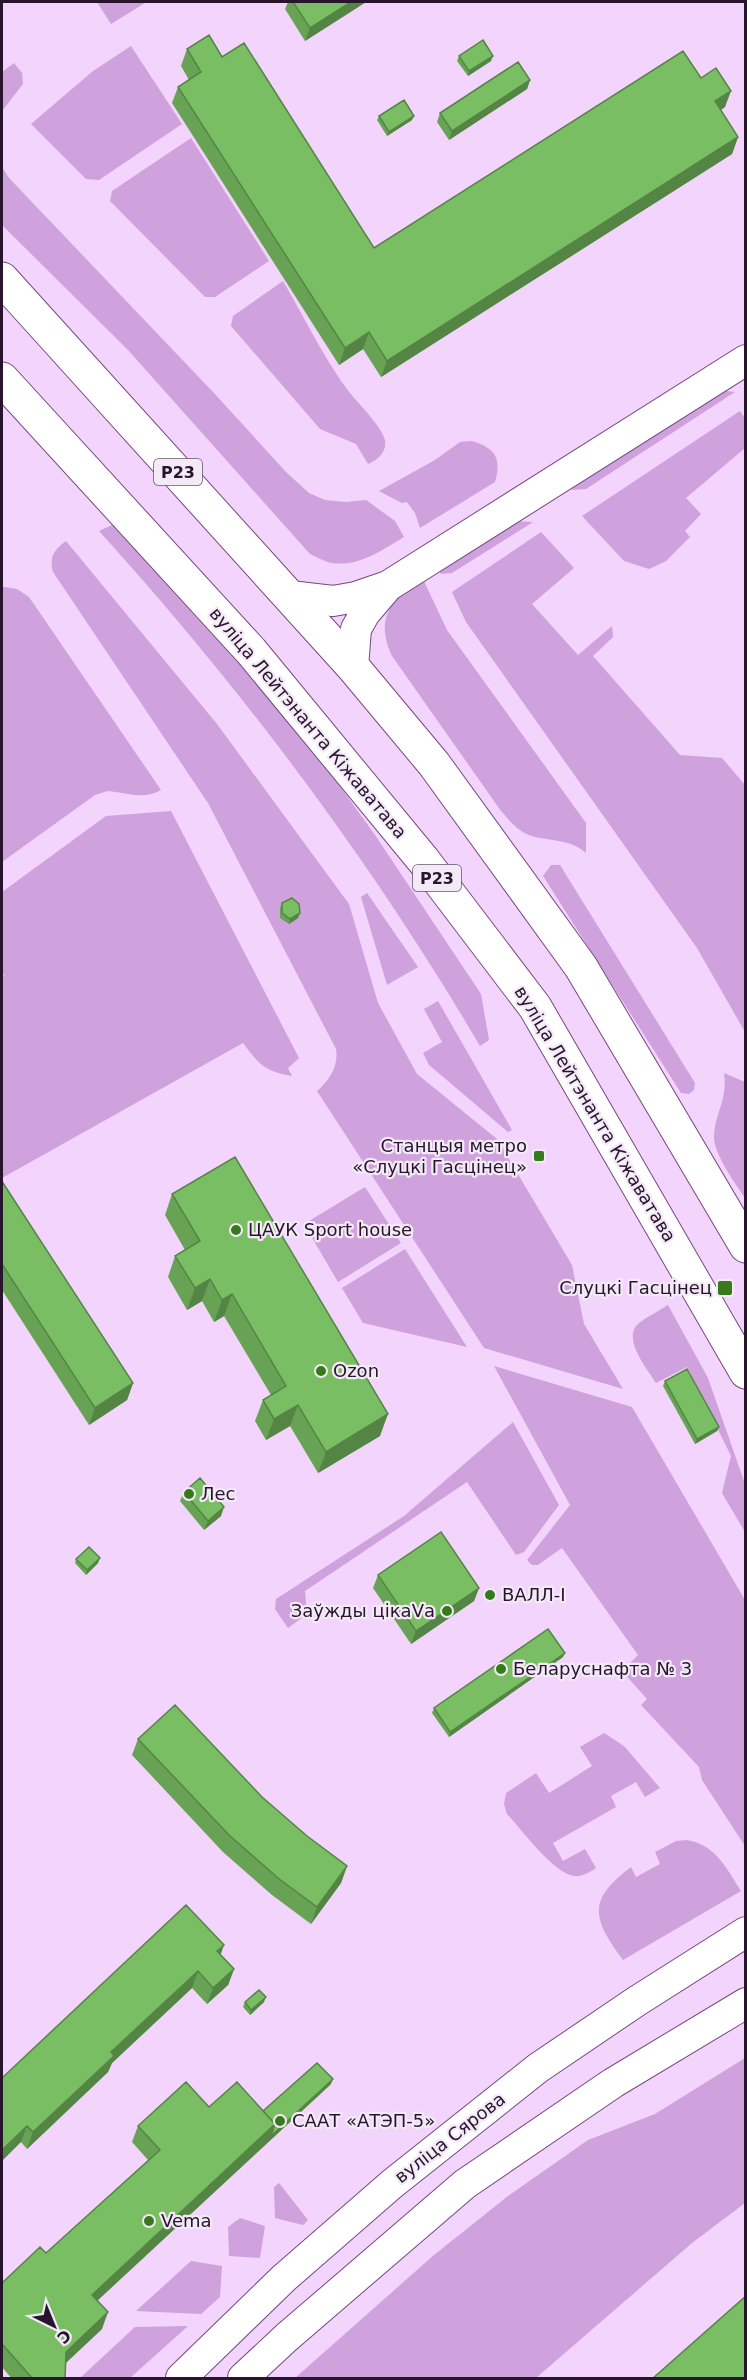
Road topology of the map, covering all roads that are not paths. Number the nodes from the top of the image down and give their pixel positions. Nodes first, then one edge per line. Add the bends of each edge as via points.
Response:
1 (2, 279) edge
2 (746, 360) edge
3 (2, 379) edge
4 (388, 586) junction
5 (290, 596) junction
6 (353, 667) junction
7 (746, 1246) edge
8 (746, 1372) edge
9 (746, 1932) edge
10 (746, 2003) edge
11 (437, 2148) junction
12 (465, 2184) junction
13 (181, 2379) edge
14 (243, 2379) edge

1 - 5 main road, Р23
2 - 4 street
3 - 8 main road, вуліца Лейтэнанта Кіжаватава / Р23 via 251,651 424,861 535,1007
4 - 5 street via 333,601
4 - 6 street via 356,629
5 - 6 main road, Р23
6 - 7 main road, Р23 via 434,765 581,967
9 - 11 street, вуліца Сярова via 538,2068
10 - 12 street via 613,2083
11 - 12 street
11 - 13 street, вуліца Сярова via 284,2278
12 - 14 street

